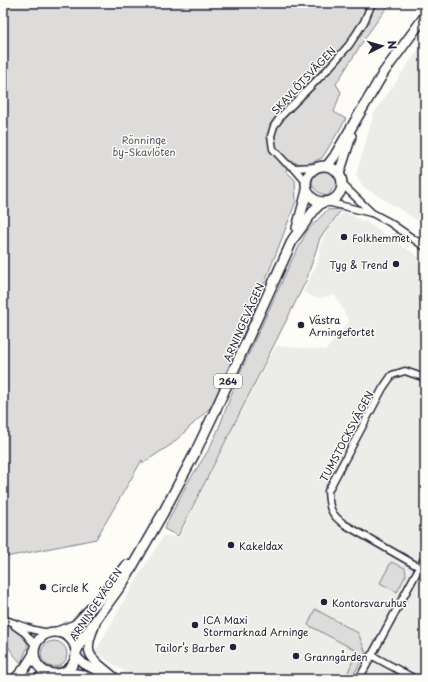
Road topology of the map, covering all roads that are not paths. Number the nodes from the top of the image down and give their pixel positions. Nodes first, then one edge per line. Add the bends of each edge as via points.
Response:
1 (372, 3) edge
2 (425, 16) edge
3 (356, 119) junction
4 (327, 166) junction
5 (294, 168) junction
6 (317, 168) junction
7 (339, 174) junction
8 (342, 184) junction
9 (306, 187) junction
10 (324, 202) junction
11 (372, 213) junction
12 (296, 233) junction
13 (425, 247) edge
14 (425, 378) edge
15 (156, 526) junction
16 (425, 557) edge
17 (419, 567) junction
18 (103, 609) junction
19 (6, 620) edge
20 (53, 633) junction
21 (35, 650) junction
22 (76, 654) junction
23 (371, 655) junction
24 (65, 672) junction
25 (49, 673) junction
26 (16, 679) edge
27 (38, 679) edge
28 (94, 679) edge
29 (115, 679) edge
30 (359, 679) edge
31 (415, 679) edge

1 - 5 street, SKAVLÖTSVÄGEN via 364,22 349,45 274,126 271,136 274,149
2 - 3 main road via 384,72
3 - 4 main road
3 - 7 main road
4 - 6 main road
4 - 7 main road
5 - 6 street
5 - 9 street, SKAVLÖTSVÄGEN
6 - 9 main road, 264 via 310,173
7 - 8 main road
8 - 10 main road, 264 via 338,196
8 - 11 street
9 - 10 main road via 313,199
9 - 12 main road, ARNINGEVÄGEN / 264
10 - 11 street
10 - 12 main road, ARNINGEVÄGEN / 264
11 - 13 street
12 - 15 main road, ARNINGEVÄGEN / 264 via 210,422
14 - 17 street, TUMSTOCKSVÄGEN via 405,371 392,375 382,388 328,491 329,506 334,517
15 - 18 main road, ARNINGEVÄGEN / 264 via 124,581
15 - 20 main road, ARNINGEVÄGEN / 264 via 118,577 75,625
16 - 17 street
17 - 23 street
18 - 22 main road, ARNINGEVÄGEN / 264 via 83,638
18 - 29 street via 90,636 88,648 91,658
19 - 20 street via 34,630
19 - 21 street via 25,633
20 - 21 main road, 264 via 41,638
20 - 22 main road via 64,634 70,639
21 - 25 main road via 38,666
21 - 26 main road, 264
22 - 24 main road, 264 via 74,662
22 - 29 street via 84,664
23 - 30 street
23 - 31 street
24 - 25 main road
24 - 28 street
25 - 27 main road

